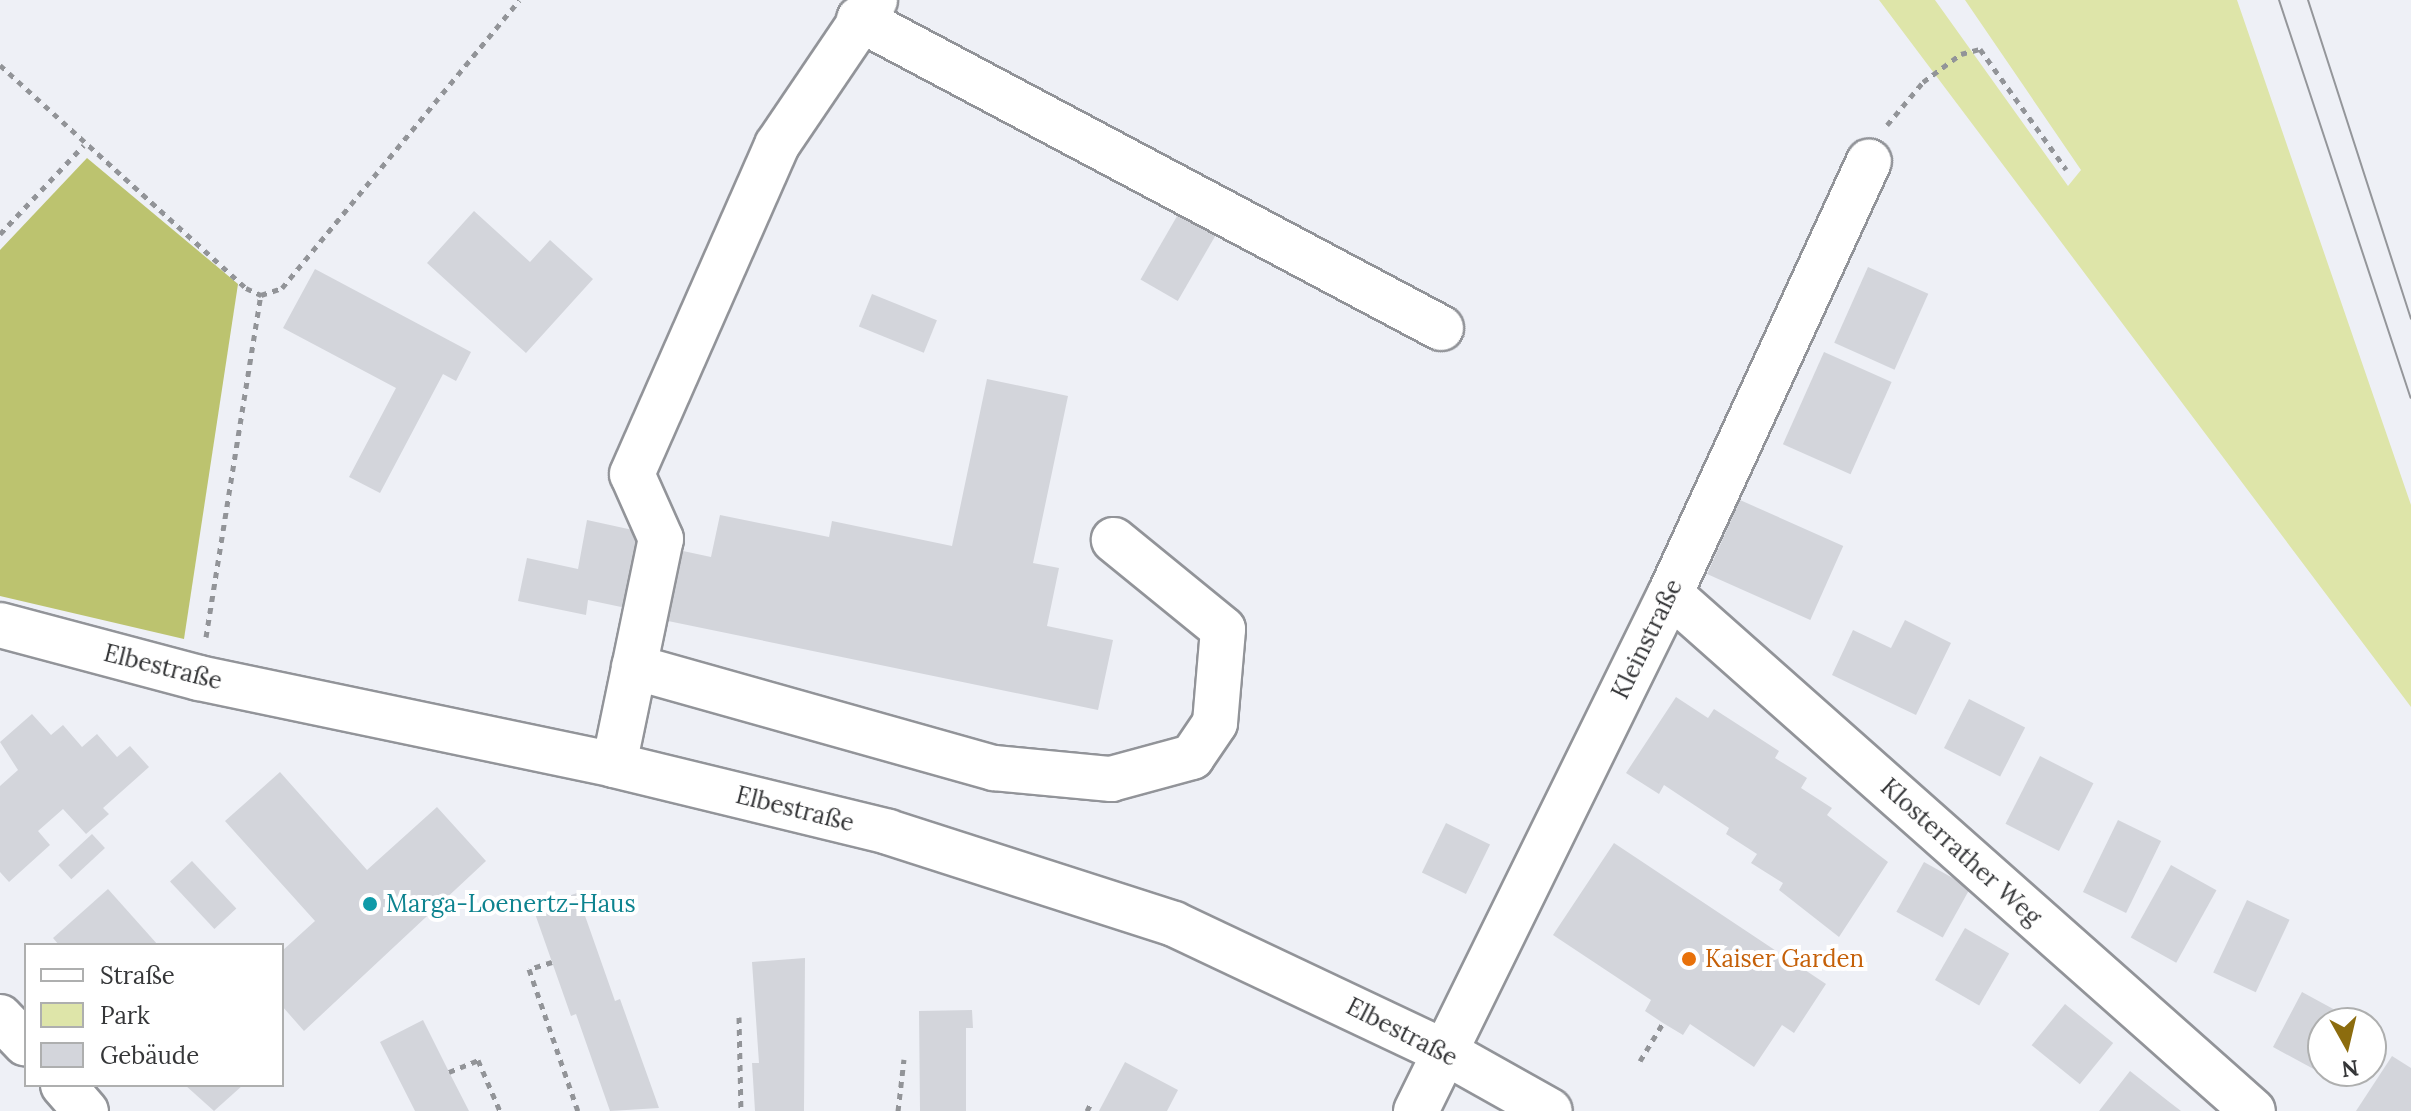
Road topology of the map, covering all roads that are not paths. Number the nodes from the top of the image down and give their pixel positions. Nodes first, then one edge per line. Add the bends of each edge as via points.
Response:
1 (867, 9) edge
2 (1869, 162) road end
3 (1441, 328) dead end
4 (1114, 540) dead end
5 (1670, 594) junction
6 (0, 625) edge
7 (634, 667) junction
8 (614, 765) junction
9 (0, 1017) edge
10 (24, 1042) edge
11 (1445, 1052) junction
12 (65, 1087) edge
13 (86, 1111) edge
14 (1416, 1111) edge
15 (1550, 1111) edge
16 (2253, 1111) edge

1 - 3 street
1 - 7 street via 777,145 632,474 661,539
2 - 5 street, Kleinstraße
4 - 7 street via 1223,629 1215,723 1192,757 1111,779 994,768
5 - 11 street, Kleinstraße
5 - 16 street, Klosterrather Weg
6 - 8 street, Elbestraße via 199,678
7 - 8 street
8 - 11 street, Elbestraße via 888,832 1174,924
9 - 10 street
11 - 14 street, Kleinstraße
11 - 15 street, Elbestraße
12 - 13 street

